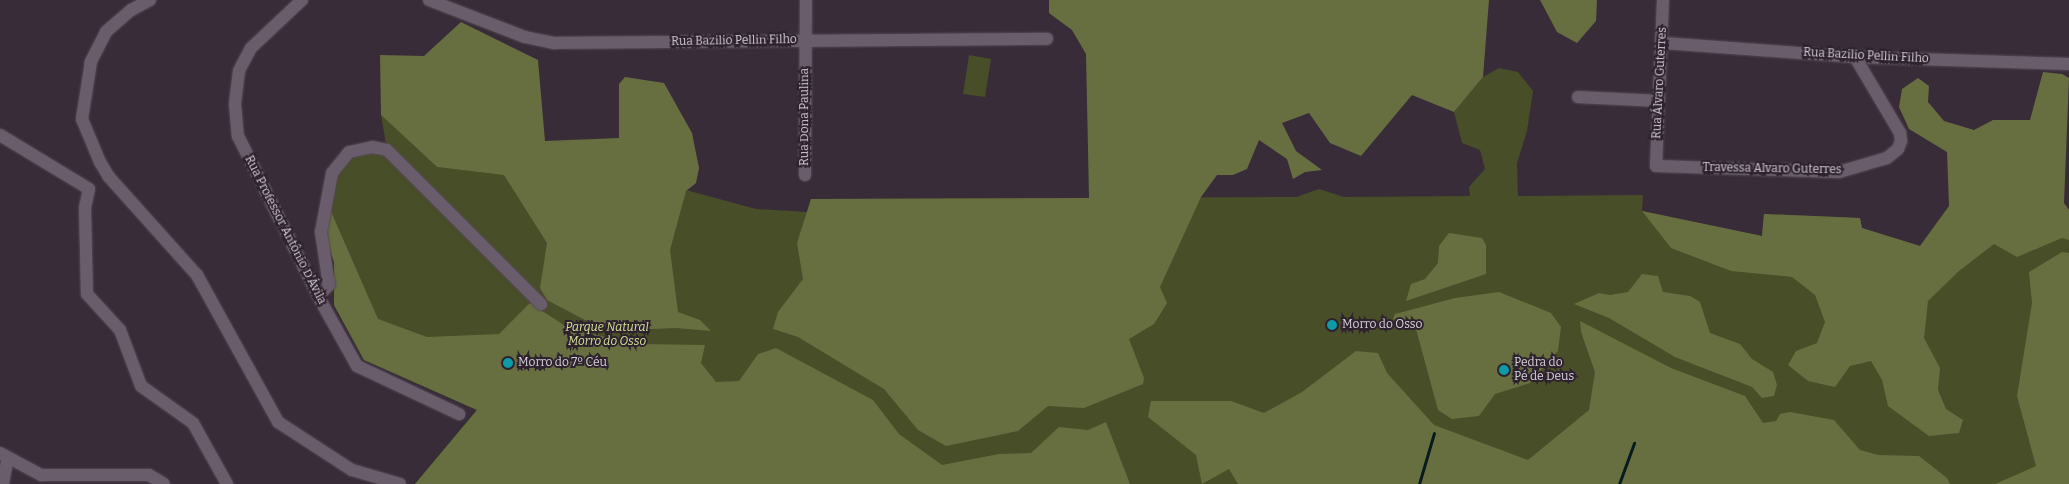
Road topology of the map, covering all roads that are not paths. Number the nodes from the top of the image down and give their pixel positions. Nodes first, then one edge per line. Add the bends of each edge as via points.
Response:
1 (150, 0) edge
2 (302, 0) edge
3 (428, 0) edge
4 (806, 0) edge
5 (1663, 0) edge
6 (1047, 39) dead end
7 (805, 40) junction
8 (1663, 44) junction
9 (1855, 57) junction
10 (2069, 64) edge
11 (1578, 97) dead end
12 (1659, 101) junction
13 (0, 136) edge
14 (1656, 166) joint
15 (806, 175) dead end
16 (109, 176) junction
17 (89, 189) junction
18 (318, 296) junction
19 (541, 304) dead end
20 (460, 414) dead end
21 (4, 455) edge
22 (3, 484) edge
23 (164, 484) edge
24 (227, 484) edge
25 (400, 484) edge

1 - 16 street via 131,10 106,32 91,62 84,88 82,119 92,146
2 - 18 street, Rua Professor Antônio D'Ávila via 250,48 239,71 235,104 238,136
3 - 7 street, Rua Bazilio Pellin Filho via 525,37 554,43
4 - 7 street, Rua Dona Paulina
5 - 8 street, Rua Álvaro Guterres
6 - 7 street, Rua Bazilio Pellin Filho
7 - 15 street, Rua Dona Paulina
8 - 9 street, Rua Bazilio Pellin Filho
8 - 12 street, Rua Álvaro Guterres
9 - 10 street, Rua Bazilio Pellin Filho
9 - 14 street, Travessa Alvaro Guterres via 1900,133 1898,149 1887,158 1839,172
11 - 12 street
12 - 14 street, Rua Álvaro Guterres
13 - 17 street
16 - 17 street
16 - 25 street via 197,275 278,422 352,470
17 - 24 street via 85,208 87,292 120,331 141,386 193,423
18 - 19 street via 329,285 322,232 332,173 349,152 360,147 387,150
18 - 20 street, Rua Professor Antônio D'Ávila via 357,366
21 - 22 street
21 - 23 street via 41,475 149,475

